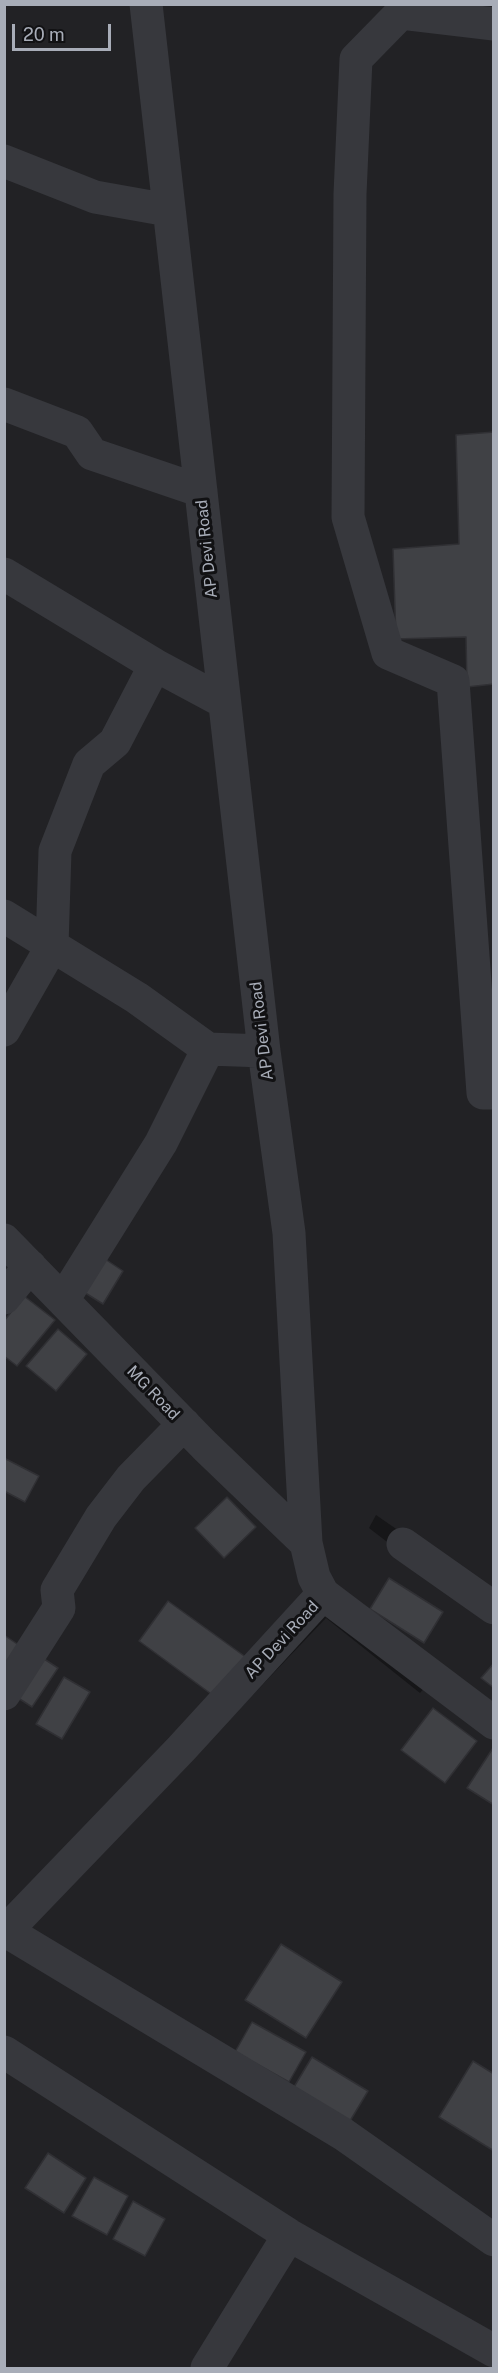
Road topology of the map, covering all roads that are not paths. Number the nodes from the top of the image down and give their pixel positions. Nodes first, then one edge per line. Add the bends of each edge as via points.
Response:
1 (146, 4) edge
2 (494, 24) edge
3 (4, 161) edge
4 (168, 210) junction
5 (4, 404) edge
6 (201, 491) junction
7 (4, 574) edge
8 (154, 665) junction
9 (224, 702) junction
10 (4, 916) edge
11 (52, 946) junction
12 (4, 1030) edge
13 (208, 1049) junction
14 (264, 1051) junction
15 (494, 1093) edge
16 (4, 1240) edge
17 (30, 1266) junction
18 (4, 1298) edge
19 (63, 1300) junction
20 (184, 1424) junction
21 (306, 1543) junction
22 (402, 1544) dead end
23 (323, 1594) junction
24 (494, 1608) edge
25 (4, 1694) edge
26 (494, 1723) edge
27 (5, 1931) edge
28 (4, 2052) edge
29 (289, 2235) junction
30 (494, 2240) edge
31 (494, 2351) edge
32 (207, 2368) edge

1 - 4 street, AP Devi Road
2 - 15 street via 401,13 356,59 350,194 348,517 388,653 453,681 483,1094
3 - 4 street via 95,196
4 - 6 street, AP Devi Road
5 - 6 street via 77,432 92,454
6 - 9 street, AP Devi Road
7 - 8 street
8 - 9 street
8 - 11 street via 115,742 89,764 55,851
9 - 14 street, AP Devi Road
10 - 11 street
11 - 12 street
11 - 13 street via 137,998
13 - 14 street
13 - 19 street via 161,1143
14 - 21 street, AP Devi Road via 289,1233
16 - 17 street, MG Road
17 - 18 street
17 - 19 street, MG Road
19 - 20 street, MG Road
20 - 21 street, MG Road
20 - 25 street via 131,1478 101,1517 57,1590 59,1608
21 - 23 street, AP Devi Road
22 - 24 street
23 - 26 street
23 - 27 street, AP Devi Road via 181,1749
27 - 30 street via 343,2134
28 - 29 street
29 - 31 street
29 - 32 street

